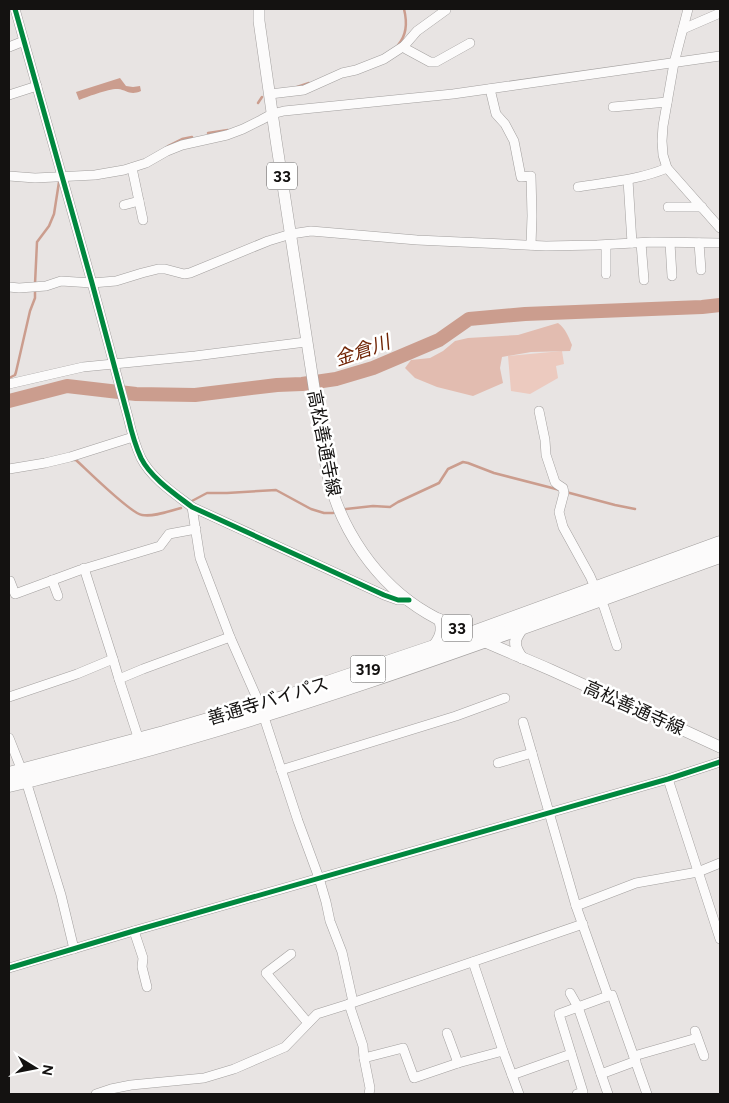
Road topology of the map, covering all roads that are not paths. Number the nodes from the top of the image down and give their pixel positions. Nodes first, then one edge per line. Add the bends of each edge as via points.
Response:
1 (15, 9) edge
2 (259, 9) edge
3 (688, 9) edge
4 (446, 10) edge
5 (720, 13) edge
6 (683, 29) junction
7 (24, 41) junction
8 (470, 43) dead end
9 (404, 46) junction
10 (9, 47) edge
11 (720, 56) edge
12 (674, 63) junction
13 (37, 86) junction
14 (490, 89) junction
15 (270, 94) junction
16 (9, 95) edge
17 (667, 102) junction
18 (613, 107) dead end
19 (272, 114) junction
20 (132, 168) junction
21 (667, 168) junction
22 (9, 176) edge
23 (62, 177) junction
24 (628, 180) junction
25 (578, 187) dead end
26 (139, 201) junction
27 (124, 206) dead end
28 (668, 207) dead end
29 (702, 208) junction
30 (143, 220) dead end
31 (720, 228) edge
32 (290, 234) junction
33 (636, 243) junction
34 (670, 243) junction
35 (698, 243) junction
36 (720, 244) edge
37 (532, 245) junction
38 (606, 245) junction
39 (701, 270) dead end
40 (606, 274) dead end
41 (672, 276) dead end
42 (644, 280) dead end
43 (92, 283) junction
44 (9, 287) edge
45 (306, 343) junction
46 (114, 364) junction
47 (9, 384) edge
48 (539, 411) dead end
49 (133, 437) junction
50 (9, 469) edge
51 (192, 507) junction
52 (196, 529) junction
53 (720, 544) edge
54 (720, 556) edge
55 (84, 568) junction
56 (378, 571) junction
57 (52, 580) junction
58 (9, 581) edge
59 (366, 587) junction
60 (597, 594) junction
61 (58, 596) dead end
62 (409, 600) junction
63 (439, 619) junction
64 (524, 626) junction
65 (469, 634) junction
66 (230, 637) junction
67 (484, 641) junction
68 (617, 646) dead end
69 (432, 648) junction
70 (522, 658) junction
71 (113, 659) junction
72 (119, 679) junction
73 (9, 698) edge
74 (505, 698) dead end
75 (262, 710) junction
76 (523, 722) dead end
77 (9, 738) edge
78 (139, 740) junction
79 (720, 747) edge
80 (532, 753) junction
81 (720, 762) edge
82 (498, 763) dead end
83 (281, 770) junction
84 (19, 775) edge
85 (668, 779) junction
86 (9, 785) edge
87 (548, 813) junction
88 (720, 864) edge
89 (698, 872) junction
90 (319, 878) junction
91 (576, 906) junction
92 (583, 924) junction
93 (134, 931) junction
94 (720, 939) edge
95 (74, 949) junction
96 (291, 954) dead end
97 (474, 962) junction
98 (9, 968) edge
99 (147, 987) dead end
100 (570, 993) dead end
101 (608, 996) junction
102 (349, 1004) junction
103 (578, 1007) junction
104 (308, 1023) junction
105 (447, 1033) dead end
106 (503, 1051) junction
107 (572, 1054) junction
108 (703, 1056) dead end
109 (364, 1058) junction
110 (635, 1059) junction
111 (458, 1063) junction
112 (601, 1074) junction
113 (512, 1075) junction
114 (131, 1085) junction
115 (96, 1094) edge
116 (134, 1094) edge
117 (369, 1094) edge
118 (518, 1094) edge
119 (577, 1094) edge
120 (608, 1094) edge
121 (647, 1094) edge

1 - 7 street
2 - 15 main road, 高松善通寺線 / 33
3 - 6 street
4 - 9 street via 417,31
5 - 6 street
6 - 12 street
7 - 10 street
7 - 13 street
8 - 9 street via 436,62 406,50
9 - 15 street via 384,59 304,90
11 - 12 street
12 - 14 street
12 - 17 street
13 - 16 street
13 - 23 street
14 - 19 street
14 - 37 street via 496,114 506,124 514,141 521,177 531,176
15 - 19 main road, 高松善通寺線 / 33
17 - 18 street
17 - 21 street via 662,141
19 - 20 street via 243,129 182,145
19 - 32 main road, 高松善通寺線 / 33
20 - 23 street
20 - 26 street
21 - 24 street
21 - 29 street
22 - 23 street
23 - 43 street
24 - 25 street
24 - 33 street
26 - 27 street
26 - 30 street
28 - 29 street
29 - 31 street
32 - 37 street via 311,231
32 - 43 street via 190,273 158,269 116,281
32 - 45 main road, 高松善通寺線 / 33
33 - 34 street
33 - 38 street
33 - 42 street
34 - 35 street
34 - 41 street
35 - 36 street
35 - 39 street
37 - 38 street
38 - 40 street
43 - 44 street via 62,281 46,286
43 - 46 street
45 - 46 street
45 - 56 main road, 高松善通寺線 / 33 via 331,489 346,526
46 - 47 street via 83,367
46 - 49 street
48 - 60 street via 546,455 556,484 564,490 560,512 563,527
49 - 50 street via 70,457
49 - 51 street via 142,459 154,476
51 - 52 street
51 - 59 street
52 - 55 street via 170,534 160,546
52 - 66 street via 200,558
53 - 60 highway, 善通寺バイパス / 319
54 - 60 highway, 善通寺バイパス / 319
55 - 57 street
55 - 71 street
56 - 59 street via 376,585
56 - 62 main road, 高松善通寺線 / 33
57 - 58 street via 15,594
57 - 61 street
59 - 62 street via 398,600
60 - 64 highway, 善通寺バイパス / 319
60 - 65 highway, 善通寺バイパス / 319
60 - 68 street
62 - 63 main road, 高松善通寺線 / 33
63 - 65 main road, 高松善通寺線 / 33
63 - 69 main road via 441,635
64 - 67 highway, 善通寺バイパス / 319
64 - 70 main road via 515,641
65 - 67 main road, 高松善通寺線 / 33
65 - 69 highway, 善通寺バイパス / 319
66 - 72 street
66 - 75 street
67 - 70 main road, 高松善通寺線 / 33
67 - 75 highway, 善通寺バイパス / 319 via 302,703
69 - 75 highway, 善通寺バイパス / 319
70 - 79 main road, 高松善通寺線 / 33
71 - 72 street
71 - 73 street
72 - 78 street
74 - 83 street
75 - 78 highway, 善通寺バイパス / 319
75 - 83 street
75 - 84 highway, 善通寺バイパス / 319 via 167,744
76 - 80 street
77 - 84 street
78 - 84 highway, 善通寺バイパス / 319
80 - 82 street
80 - 87 street
81 - 85 street
83 - 90 street
84 - 86 highway, 善通寺バイパス / 319
84 - 95 street via 61,895
85 - 87 street
85 - 89 street
87 - 90 street
87 - 91 street
88 - 89 street
89 - 91 street via 636,883
89 - 94 street
90 - 93 street
90 - 102 street via 342,952 353,1002
91 - 92 street
92 - 97 street
92 - 101 street
93 - 95 street
93 - 99 street via 143,958
95 - 98 street
96 - 104 street via 266,973
97 - 102 street
97 - 106 street
100 - 103 street
101 - 103 street
101 - 110 street via 612,995
102 - 104 street via 317,1014
102 - 109 street
103 - 107 street via 559,1014
103 - 112 street
104 - 114 street via 286,1047 234,1069 204,1078
105 - 111 street
106 - 111 street
106 - 113 street
107 - 113 street
107 - 119 street via 583,1092
108 - 110 street via 696,1035
109 - 111 street via 403,1048 414,1078
109 - 117 street
110 - 112 street
110 - 121 street
112 - 120 street
113 - 118 street
114 - 115 street
114 - 116 street

